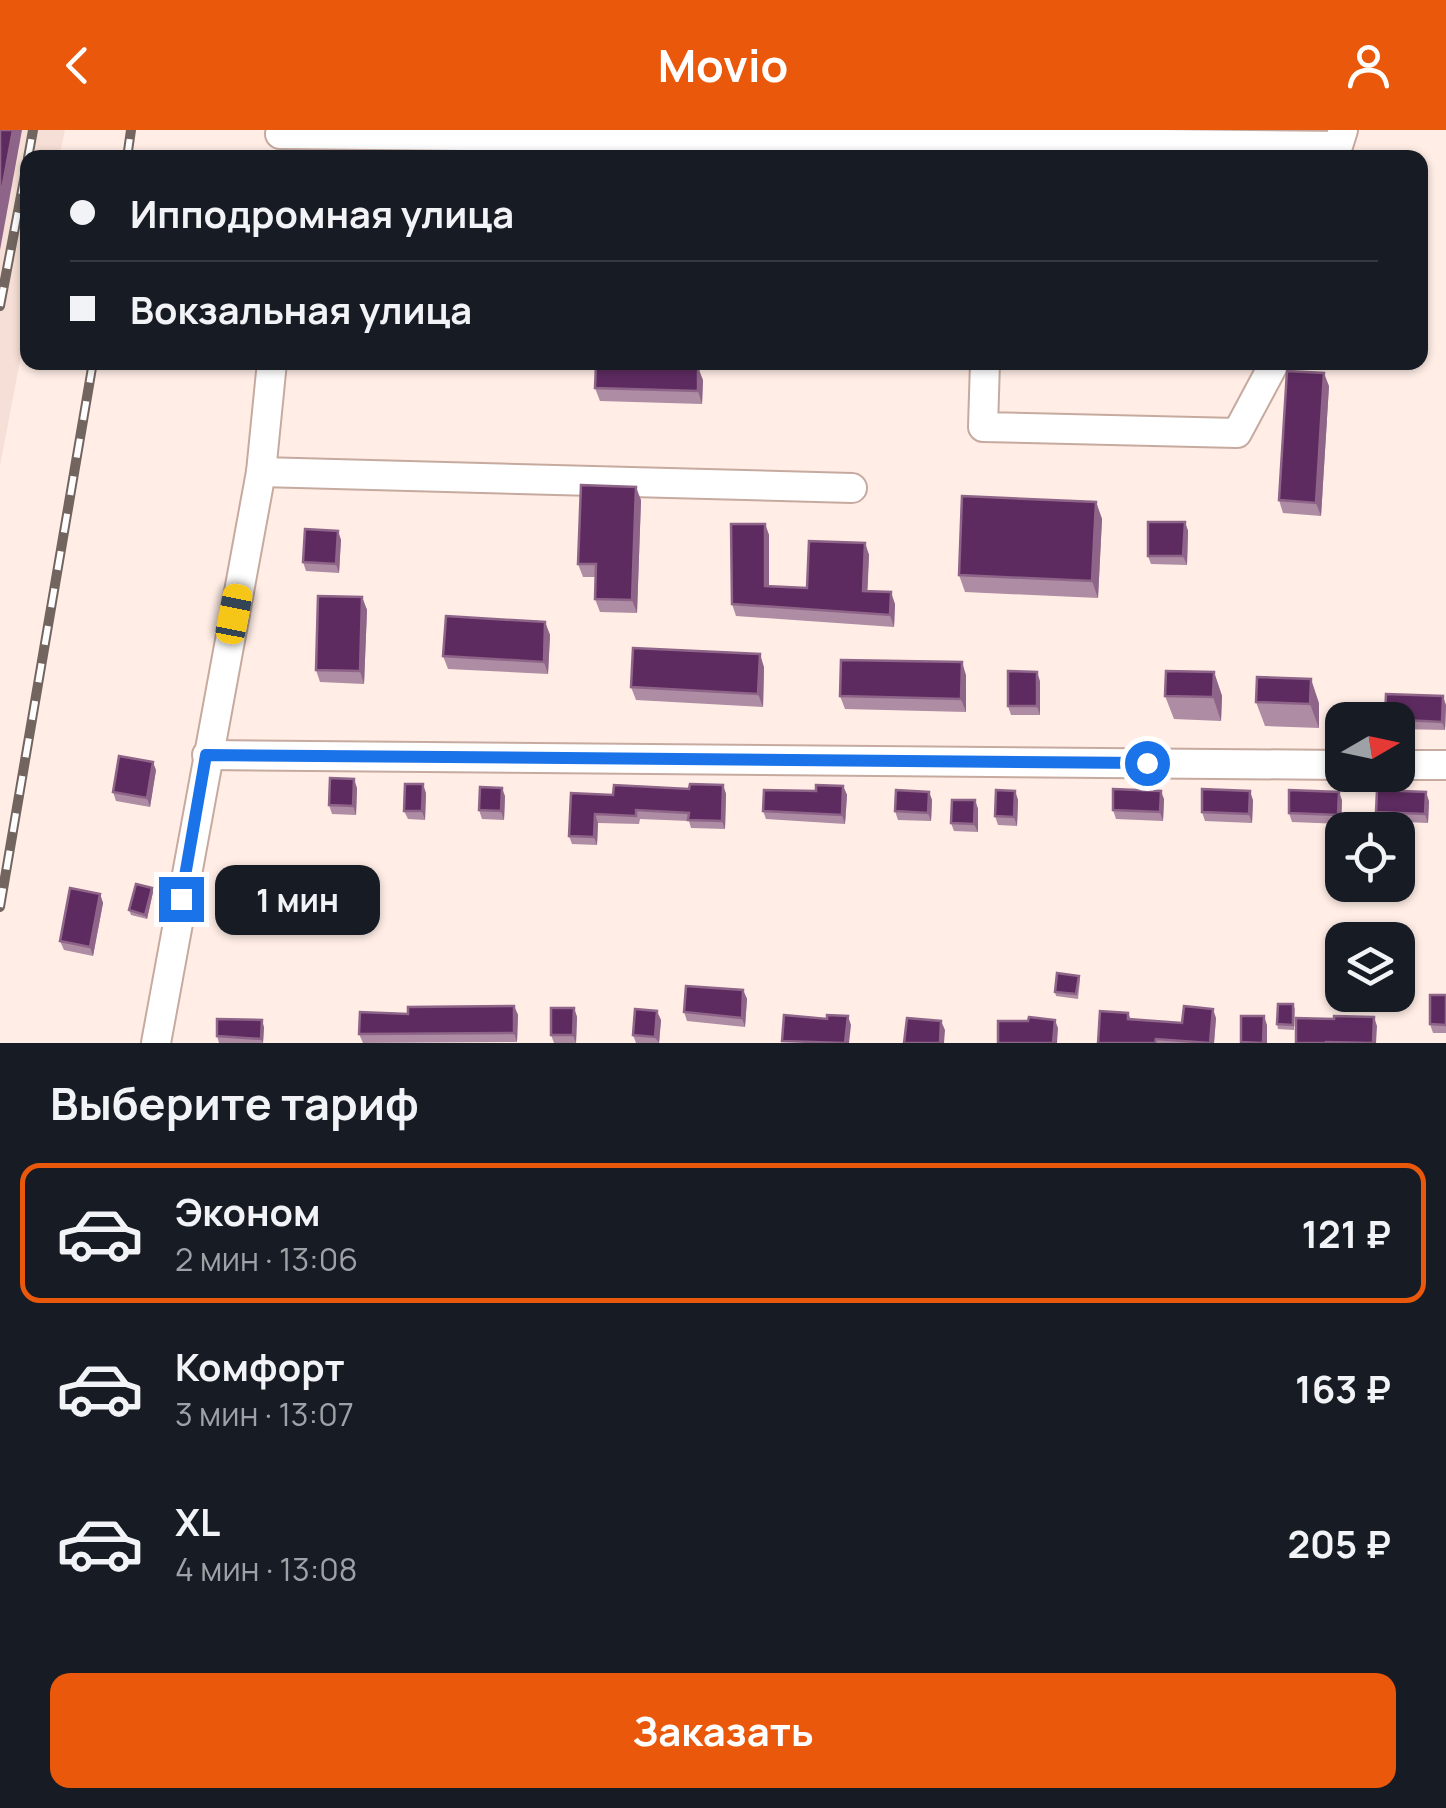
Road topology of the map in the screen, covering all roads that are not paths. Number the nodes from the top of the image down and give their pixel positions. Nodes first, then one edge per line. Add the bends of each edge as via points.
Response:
1 (1342, 130) edge
2 (1178, 137) edge
3 (280, 141) edge
4 (556, 142) edge
5 (993, 143) edge
6 (1283, 150) edge
7 (1312, 150) edge
8 (271, 370) edge
9 (986, 370) edge
10 (1271, 370) edge
11 (261, 472) junction
12 (852, 488) dead end
13 (206, 755) junction
14 (1325, 764) edge
15 (1415, 765) edge
16 (1446, 766) edge
17 (156, 1043) edge

1 - 7 street via 1338,146
2 - 5 street
2 - 6 street
3 - 4 street
4 - 5 street
8 - 11 street
9 - 10 street via 983,427 1237,432
11 - 12 street
11 - 13 street
13 - 14 street
13 - 17 street
15 - 16 street

